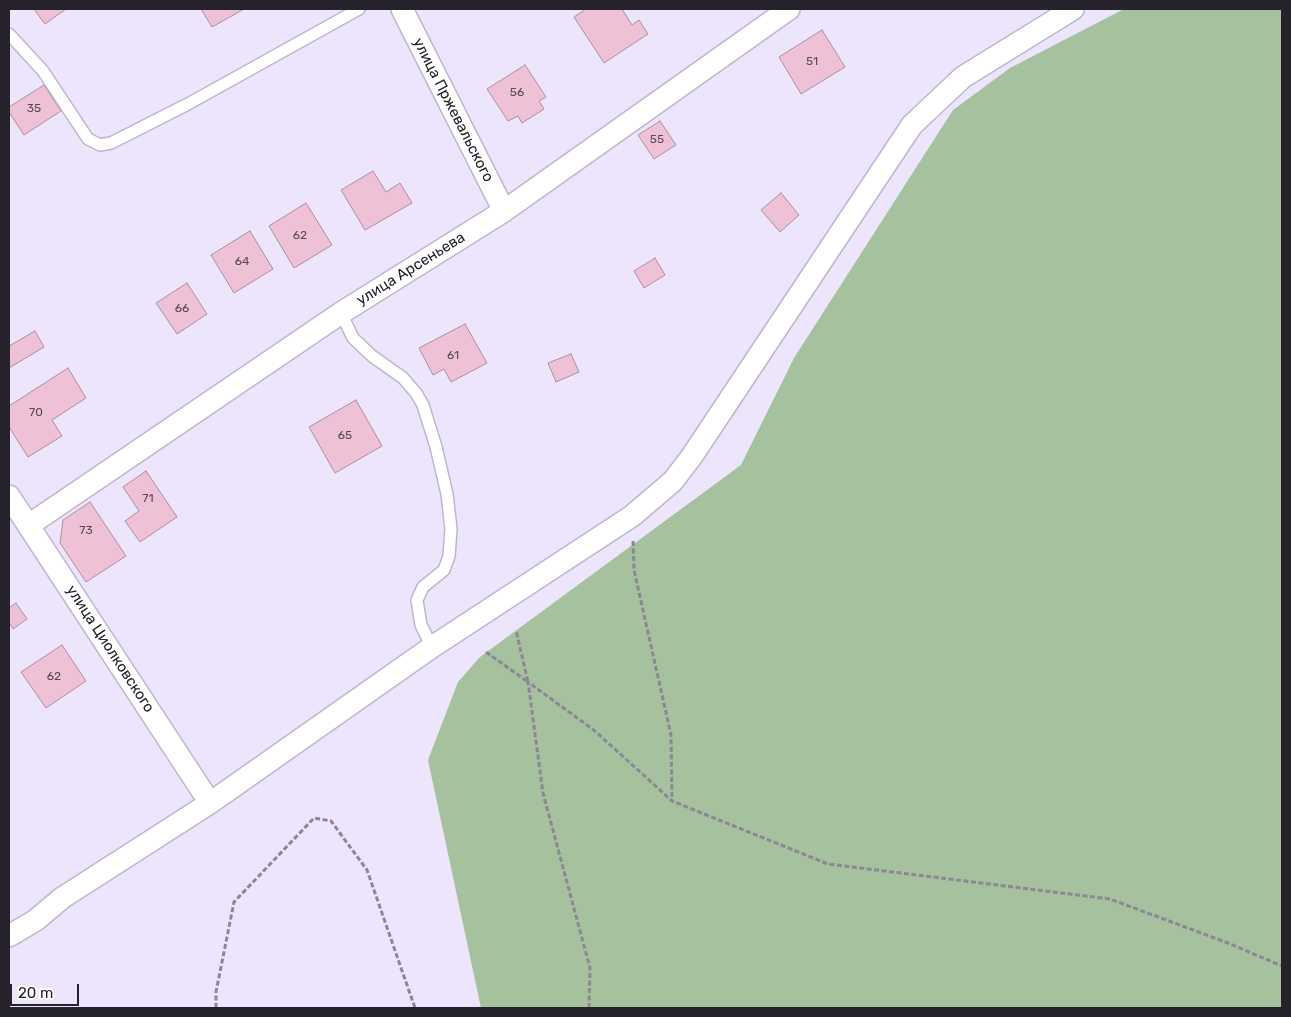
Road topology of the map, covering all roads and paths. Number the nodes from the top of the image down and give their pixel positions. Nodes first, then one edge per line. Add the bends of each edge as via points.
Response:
1 (359, 9) edge
2 (402, 9) edge
3 (790, 9) edge
4 (1073, 9) edge
5 (9, 34) edge
6 (504, 211) junction
7 (341, 313) junction
8 (9, 496) edge
9 (632, 516) junction
10 (30, 525) junction
11 (516, 630) dead end
12 (432, 647) junction
13 (486, 652) dead end
14 (528, 682) junction
15 (672, 801) junction
16 (210, 803) junction
17 (9, 936) edge
18 (1282, 966) edge
19 (216, 1008) edge
20 (415, 1008) edge
21 (590, 1008) edge

1 - 5 lane via 188,104 111,143 100,145 88,139 43,71
2 - 6 street, улица Пржевальского
3 - 6 street, улица Арсеньева
4 - 9 street via 963,77 912,124 692,456 673,481
6 - 7 street, улица Арсеньева
7 - 10 street, улица Арсеньева
7 - 12 lane via 353,338 403,378 416,393 436,447 447,494 450,529 449,556 444,570 423,587 418,600 421,625
8 - 10 street, улица Циолковского
9 - 12 street
9 - 15 path via 634,570 671,734
10 - 16 street, улица Циолковского
11 - 14 path
12 - 16 street
13 - 14 path
14 - 15 path via 595,731
14 - 21 path via 543,793 590,968
15 - 18 path via 828,864 1110,899
16 - 17 street
19 - 20 path via 216,992 234,902 314,818 331,821 367,870

